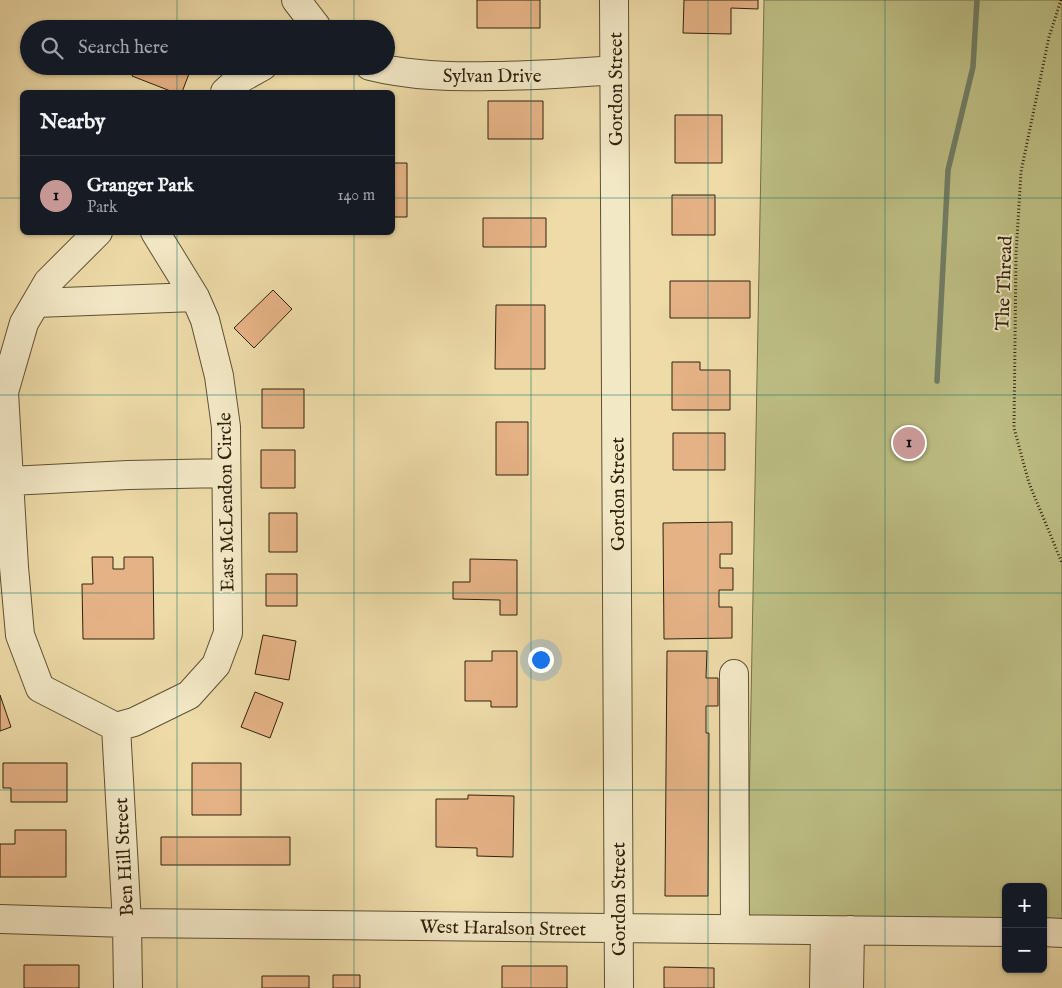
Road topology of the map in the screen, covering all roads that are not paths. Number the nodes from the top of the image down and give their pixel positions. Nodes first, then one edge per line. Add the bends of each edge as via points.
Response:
1 (296, 0) edge
2 (614, 0) edge
3 (311, 20) edge
4 (614, 70) junction
5 (395, 73) edge
6 (247, 75) edge
7 (227, 90) edge
8 (95, 235) edge
9 (157, 235) edge
10 (195, 297) junction
11 (36, 303) junction
12 (225, 473) junction
13 (10, 481) junction
14 (734, 674) dead end
15 (116, 727) junction
16 (0, 919) edge
17 (127, 923) junction
18 (618, 928) junction
19 (735, 929) junction
20 (837, 930) junction
21 (1002, 932) edge
22 (1047, 932) edge
23 (1062, 932) edge
24 (128, 988) edge
25 (619, 988) edge
26 (824, 988) edge
27 (849, 988) edge

1 - 3 street
2 - 4 street, Gordon Street
4 - 5 street, Sylvan Drive via 452,77
4 - 18 street, Gordon Street
6 - 7 street
8 - 11 street via 48,282
9 - 10 street, East McLendon Circle
10 - 11 street
10 - 12 street, East McLendon Circle via 205,320 219,376 226,427
11 - 13 street via 24,323 4,392
12 - 13 street
12 - 15 street, East McLendon Circle via 228,633 216,665 189,695 134,722
13 - 15 street via 20,635 40,688
14 - 19 street
15 - 17 street, Ben Hill Street
16 - 17 street, West Haralson Street
17 - 18 street, West Haralson Street
17 - 24 street, Ben Hill Street
18 - 19 street, West Haralson Street
18 - 25 street, Gordon Street
19 - 20 street, West Haralson Street
20 - 21 street, West Haralson Street
20 - 26 street
20 - 27 street
22 - 23 street

